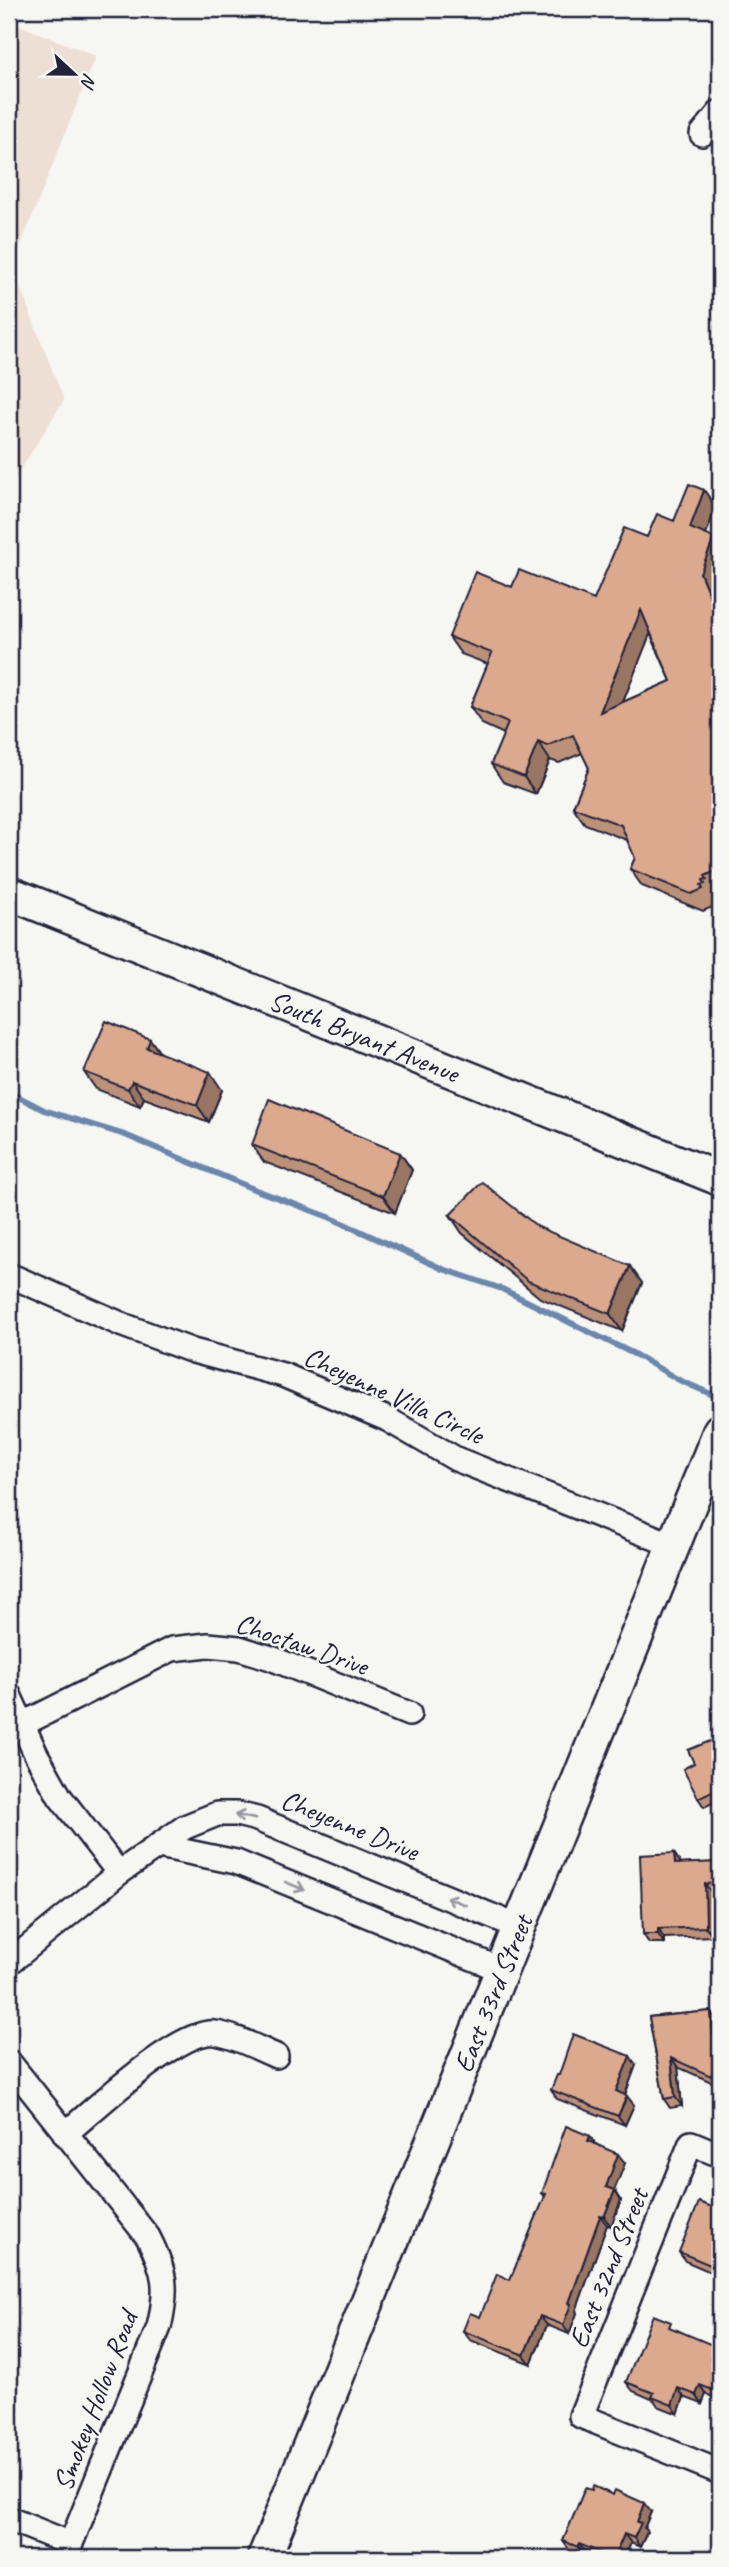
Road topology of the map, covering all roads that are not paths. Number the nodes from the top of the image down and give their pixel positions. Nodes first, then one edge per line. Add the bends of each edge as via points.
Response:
1 (720, 112) edge
2 (702, 134) dead end
3 (9, 892) edge
4 (720, 1179) edge
5 (9, 1275) edge
6 (720, 1430) edge
7 (673, 1545) junction
8 (9, 1695) edge
9 (409, 1714) dead end
10 (23, 1724) junction
11 (159, 1846) junction
12 (119, 1873) junction
13 (519, 1927) junction
14 (9, 1963) edge
15 (502, 1970) junction
16 (276, 2056) dead end
17 (9, 2062) edge
18 (65, 2134) junction
19 (720, 2155) edge
20 (720, 2472) edge
21 (9, 2519) edge
22 (68, 2551) edge
23 (264, 2558) edge

1 - 2 street
3 - 4 street, South Bryant Avenue
5 - 7 street, Cheyenne Villa Circle via 193,1351 283,1375 387,1419 456,1459
6 - 7 street, East 33rd Street
7 - 13 street, East 33rd Street
8 - 10 street
9 - 10 street, Choctaw Drive via 271,1658 208,1645 172,1649
10 - 12 street via 60,1797
11 - 12 street, Cheyenne Drive
13 -> 11 street, Cheyenne Drive via 237,1814 201,1819
11 -> 15 street via 236,1862
12 - 14 street, Cheyenne Drive
13 - 15 street, East 33rd Street
15 - 23 street, East 33rd Street
16 - 18 street via 214,2032 197,2034 162,2054
17 - 18 street, Smokey Hollow Road
18 - 22 street, Smokey Hollow Road via 148,2237 163,2269 164,2289 159,2327
19 - 20 street, East 32nd Street via 691,2143 581,2416
21 - 22 street

